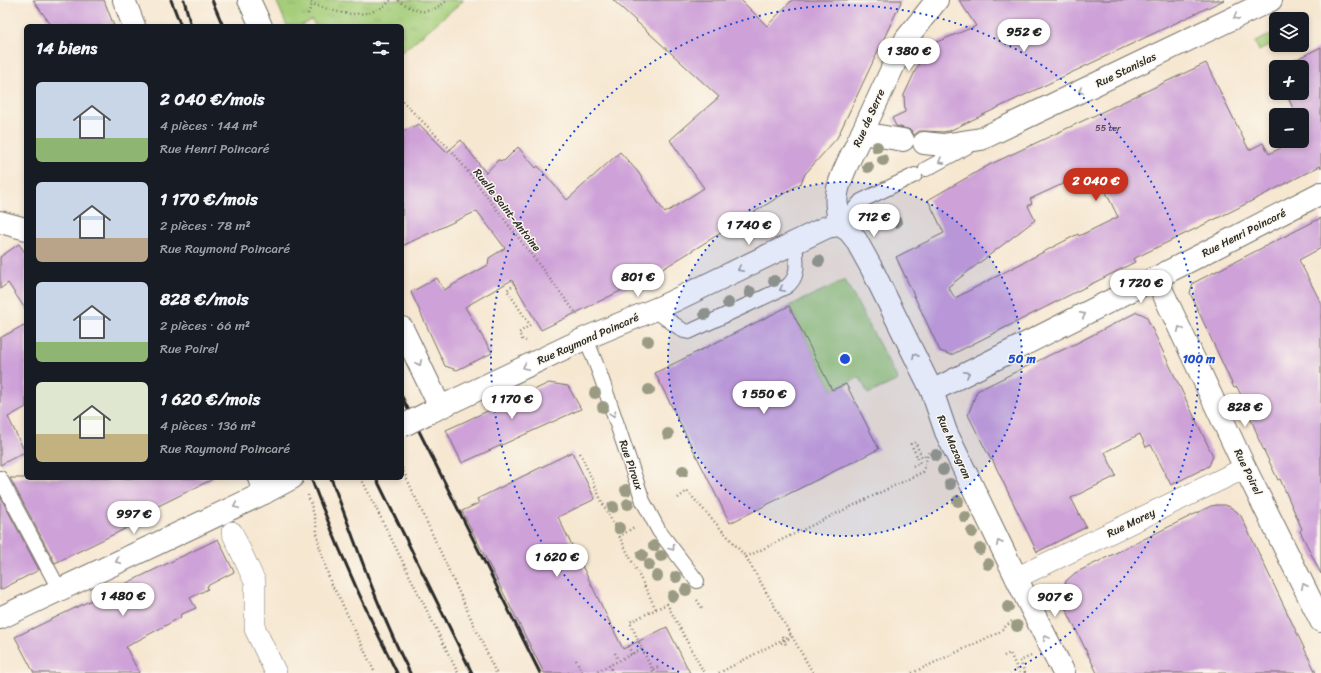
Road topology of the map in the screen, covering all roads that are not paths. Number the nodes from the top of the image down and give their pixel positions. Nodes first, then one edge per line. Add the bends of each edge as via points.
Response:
1 (124, 0) edge
2 (249, 0) edge
3 (937, 0) edge
4 (1271, 0) edge
5 (133, 24) edge
6 (260, 24) edge
7 (862, 133) junction
8 (981, 139) junction
9 (903, 140) dead end
10 (924, 143) dead end
11 (1321, 193) edge
12 (0, 222) edge
13 (840, 225) junction
14 (24, 228) edge
15 (795, 243) junction
16 (1156, 278) junction
17 (654, 310) junction
18 (404, 333) edge
19 (589, 337) junction
20 (932, 391) junction
21 (433, 411) junction
22 (404, 425) edge
23 (1245, 468) junction
24 (0, 478) edge
25 (294, 483) edge
26 (262, 486) edge
27 (232, 532) dead end
28 (1016, 578) junction
29 (697, 581) dead end
30 (59, 590) junction
31 (0, 618) edge
32 (1321, 621) edge
33 (276, 673) edge
34 (1064, 673) edge

1 - 5 street
2 - 6 street
3 - 7 street, Rue de Serre via 906,39
4 -> 8 street, Rue Stanislas
7 - 9 street
7 - 13 street, Rue de Serre via 837,193 836,206
8 - 10 street, Rue Stanislas via 943,145
8 -> 13 lane, Rue Stanislas via 861,201
11 - 16 street, Rue Henri Poincaré
12 - 14 street
13 - 15 street, Rue Raymond Poincaré via 827,227
20 -> 13 street, Rue Mazagran via 856,240
15 -> 17 street, Rue Raymond Poincaré
15 -> 17 lane via 796,269 791,284 786,287 689,332
20 -> 16 street, Rue Henri Poincaré
23 -> 16 street, Rue Poirel
17 - 19 street, Rue Raymond Poincaré
18 -> 21 street
19 -> 21 street, Rue Raymond Poincaré
19 -> 29 lane, Rue Piroux via 643,501 659,531
28 -> 20 street, Rue Mazagran via 946,432
21 - 22 street, Rue Raymond Poincaré, bridge
23 - 28 street, Rue Morey
32 -> 23 street, Rue Poirel
24 - 30 lane
25 - 26 street
26 -> 30 street
27 - 33 street via 255,582 255,629
34 -> 28 street, Rue Mazagran
30 - 31 street

